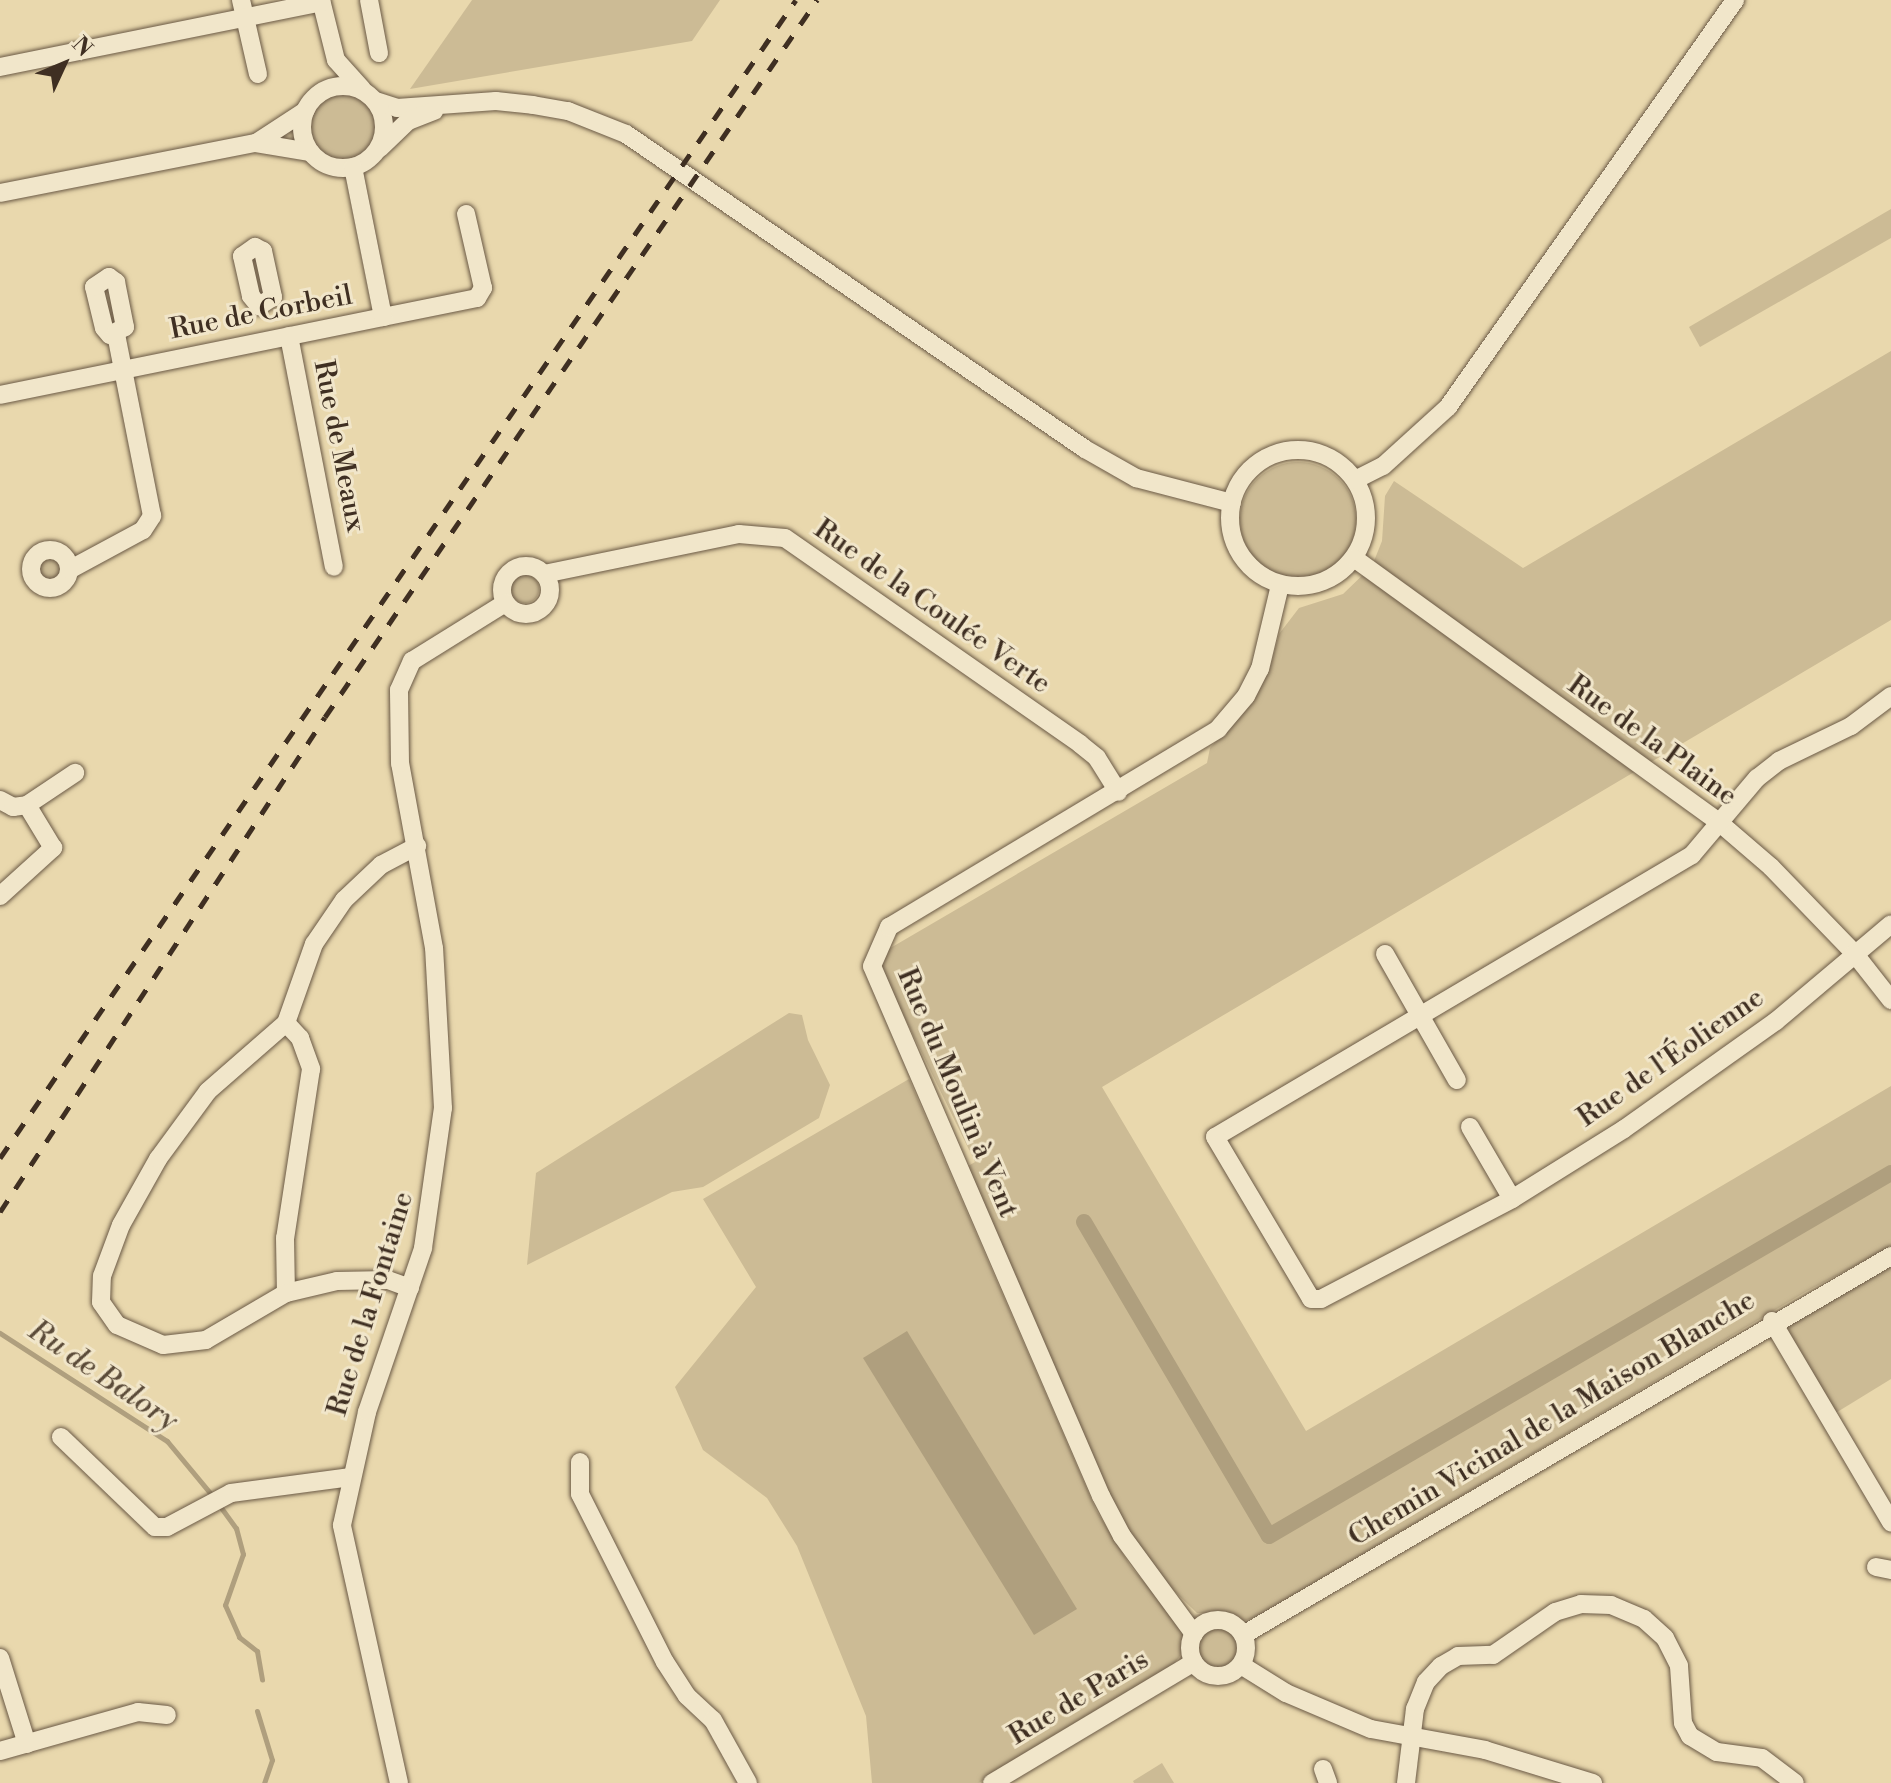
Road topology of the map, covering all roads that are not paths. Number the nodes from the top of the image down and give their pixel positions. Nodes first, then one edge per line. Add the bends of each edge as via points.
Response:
1 (369, 0) edge
2 (1735, 0) edge
3 (321, 1) edge
4 (243, 9) edge
5 (326, 26) junction
6 (379, 53) dead end
7 (0, 67) edge
8 (258, 74) dead end
9 (370, 96) junction
10 (496, 101) junction
11 (307, 106) junction
12 (256, 143) junction
13 (310, 152) junction
14 (374, 155) junction
15 (353, 167) junction
16 (0, 193) edge
17 (466, 214) dead end
18 (263, 305) dead end
19 (383, 317) junction
20 (116, 334) dead end
21 (280, 338) junction
22 (123, 370) junction
23 (0, 395) edge
24 (1355, 480) junction
25 (1232, 503) junction
26 (1354, 558) junction
27 (334, 567) dead end
28 (69, 570) dead end
29 (544, 574) junction
30 (1280, 585) junction
31 (505, 603) junction
32 (1891, 696) edge
33 (75, 773) dead end
34 (1118, 792) junction
35 (0, 800) edge
36 (27, 805) junction
37 (1721, 824) junction
38 (417, 846) junction
39 (0, 896) edge
40 (1891, 924) edge
41 (1854, 953) junction
42 (1385, 954) dead end
43 (1891, 1000) edge
44 (1421, 1016) junction
45 (286, 1023) junction
46 (1457, 1080) dead end
47 (1470, 1127) dead end
48 (1512, 1199) junction
49 (1891, 1256) edge
50 (410, 1288) junction
51 (286, 1293) junction
52 (1772, 1321) junction
53 (61, 1437) dead end
54 (580, 1462) dead end
55 (351, 1477) junction
56 (1891, 1522) edge
57 (1194, 1634) junction
58 (1243, 1635) junction
59 (0, 1658) edge
60 (1194, 1662) junction
61 (1241, 1665) junction
62 (167, 1715) dead end
63 (1412, 1739) junction
64 (27, 1744) junction
65 (0, 1751) edge
66 (399, 1783) edge
67 (748, 1783) edge
68 (992, 1783) edge
69 (1406, 1783) edge
70 (1593, 1783) edge
71 (1795, 1783) edge

1 - 6 street
2 - 24 street via 1448,407 1383,466
3 - 4 street
3 - 5 street
4 - 7 street
4 - 8 street
5 - 9 street via 336,60
5 - 11 street via 326,74
9 - 10 street via 397,108
9 - 11 street via 340,85
9 - 14 street via 385,123
10 - 14 street via 408,121
10 - 25 street via 568,111 626,134 1085,449 1136,478
11 - 12 street
11 - 13 street via 302,132
12 - 13 street
12 - 16 street
13 - 15 street via 329,166
14 - 15 street
15 - 19 street, Rue de Corbeil
17 - 19 street via 483,288 477,298
18 - 21 street, Rue de Meaux
19 - 21 street, Rue de Corbeil
20 - 22 street
21 - 22 street, Rue de Corbeil
21 - 27 street, Rue de Meaux
22 - 23 street, Rue de Corbeil
22 - 28 street via 152,516 143,530
24 - 25 street via 1319,453 1286,452 1255,465
24 - 26 street via 1367,518
25 - 30 street via 1236,545 1247,563
26 - 30 street via 1323,582
26 - 37 street, Rue de la Plaine
29 - 31 street, Rue de la Coulée Verte via 525,565 511,570 503,582
29 - 31 street via 549,595 542,608 519,613
29 - 34 street, Rue de la Coulée Verte via 739,534 785,538 1080,744 1097,758
30 - 34 street, Rue du Moulin à Vent via 1260,669 1228,719 1203,742
31 - 38 street, Rue de la Fontaine via 412,661 401,679 398,740
32 - 37 street, Rue de l'Éolienne via 1851,726 1779,761 1757,778
33 - 36 street
34 - 57 street, Rue du Moulin à Vent via 889,927 872,966 1101,1496 1122,1536
35 - 36 street via 13,807
36 - 39 street via 53,848
37 - 41 street, Rue de la Plaine
37 - 44 street, Rue de l'Éolienne via 1692,855
38 - 45 street via 381,865 344,900 314,944
38 - 50 street, Rue de la Fontaine via 434,948 443,1108 431,1213
40 - 41 street, Rue de l'Éolienne
41 - 43 street, Rue de la Plaine
41 - 48 street, Rue de l'Éolienne via 1758,1034 1624,1129
42 - 44 street
44 - 46 street
44 - 48 street, Rue de l'Éolienne via 1215,1137 1311,1299 1321,1299
45 - 51 street via 300,1038 311,1069 285,1238
45 - 51 street via 208,1091 158,1159 121,1225 102,1276 101,1302 117,1325 163,1345 206,1340
47 - 48 street
49 - 52 street, Chemin Vicinal de la Maison Blanche
50 - 51 street via 388,1280 337,1281
50 - 55 street, Rue de la Fontaine via 389,1340
52 - 56 street
52 - 58 street, Chemin Vicinal de la Maison Blanche
53 - 55 street via 155,1527 167,1527 231,1493
54 - 67 street via 580,1494 665,1662 687,1696 713,1720
55 - 66 street, Rue de la Fontaine via 343,1544
57 - 58 street via 1214,1620 1231,1623
57 - 60 street
58 - 61 street
59 - 64 street
60 - 61 street via 1217,1676
60 - 68 street, Rue de Paris
61 - 63 street via 1326,1713
62 - 64 street via 138,1712
63 - 69 street
63 - 70 street via 1485,1750
63 - 71 street via 1415,1709 1426,1682 1441,1666 1458,1656 1493,1655 1512,1646 1555,1612 1581,1604 1611,1605 1644,1619 1665,1638 1679,1666 1683,1723 1690,1736 1717,1752 1762,1758
64 - 65 street

